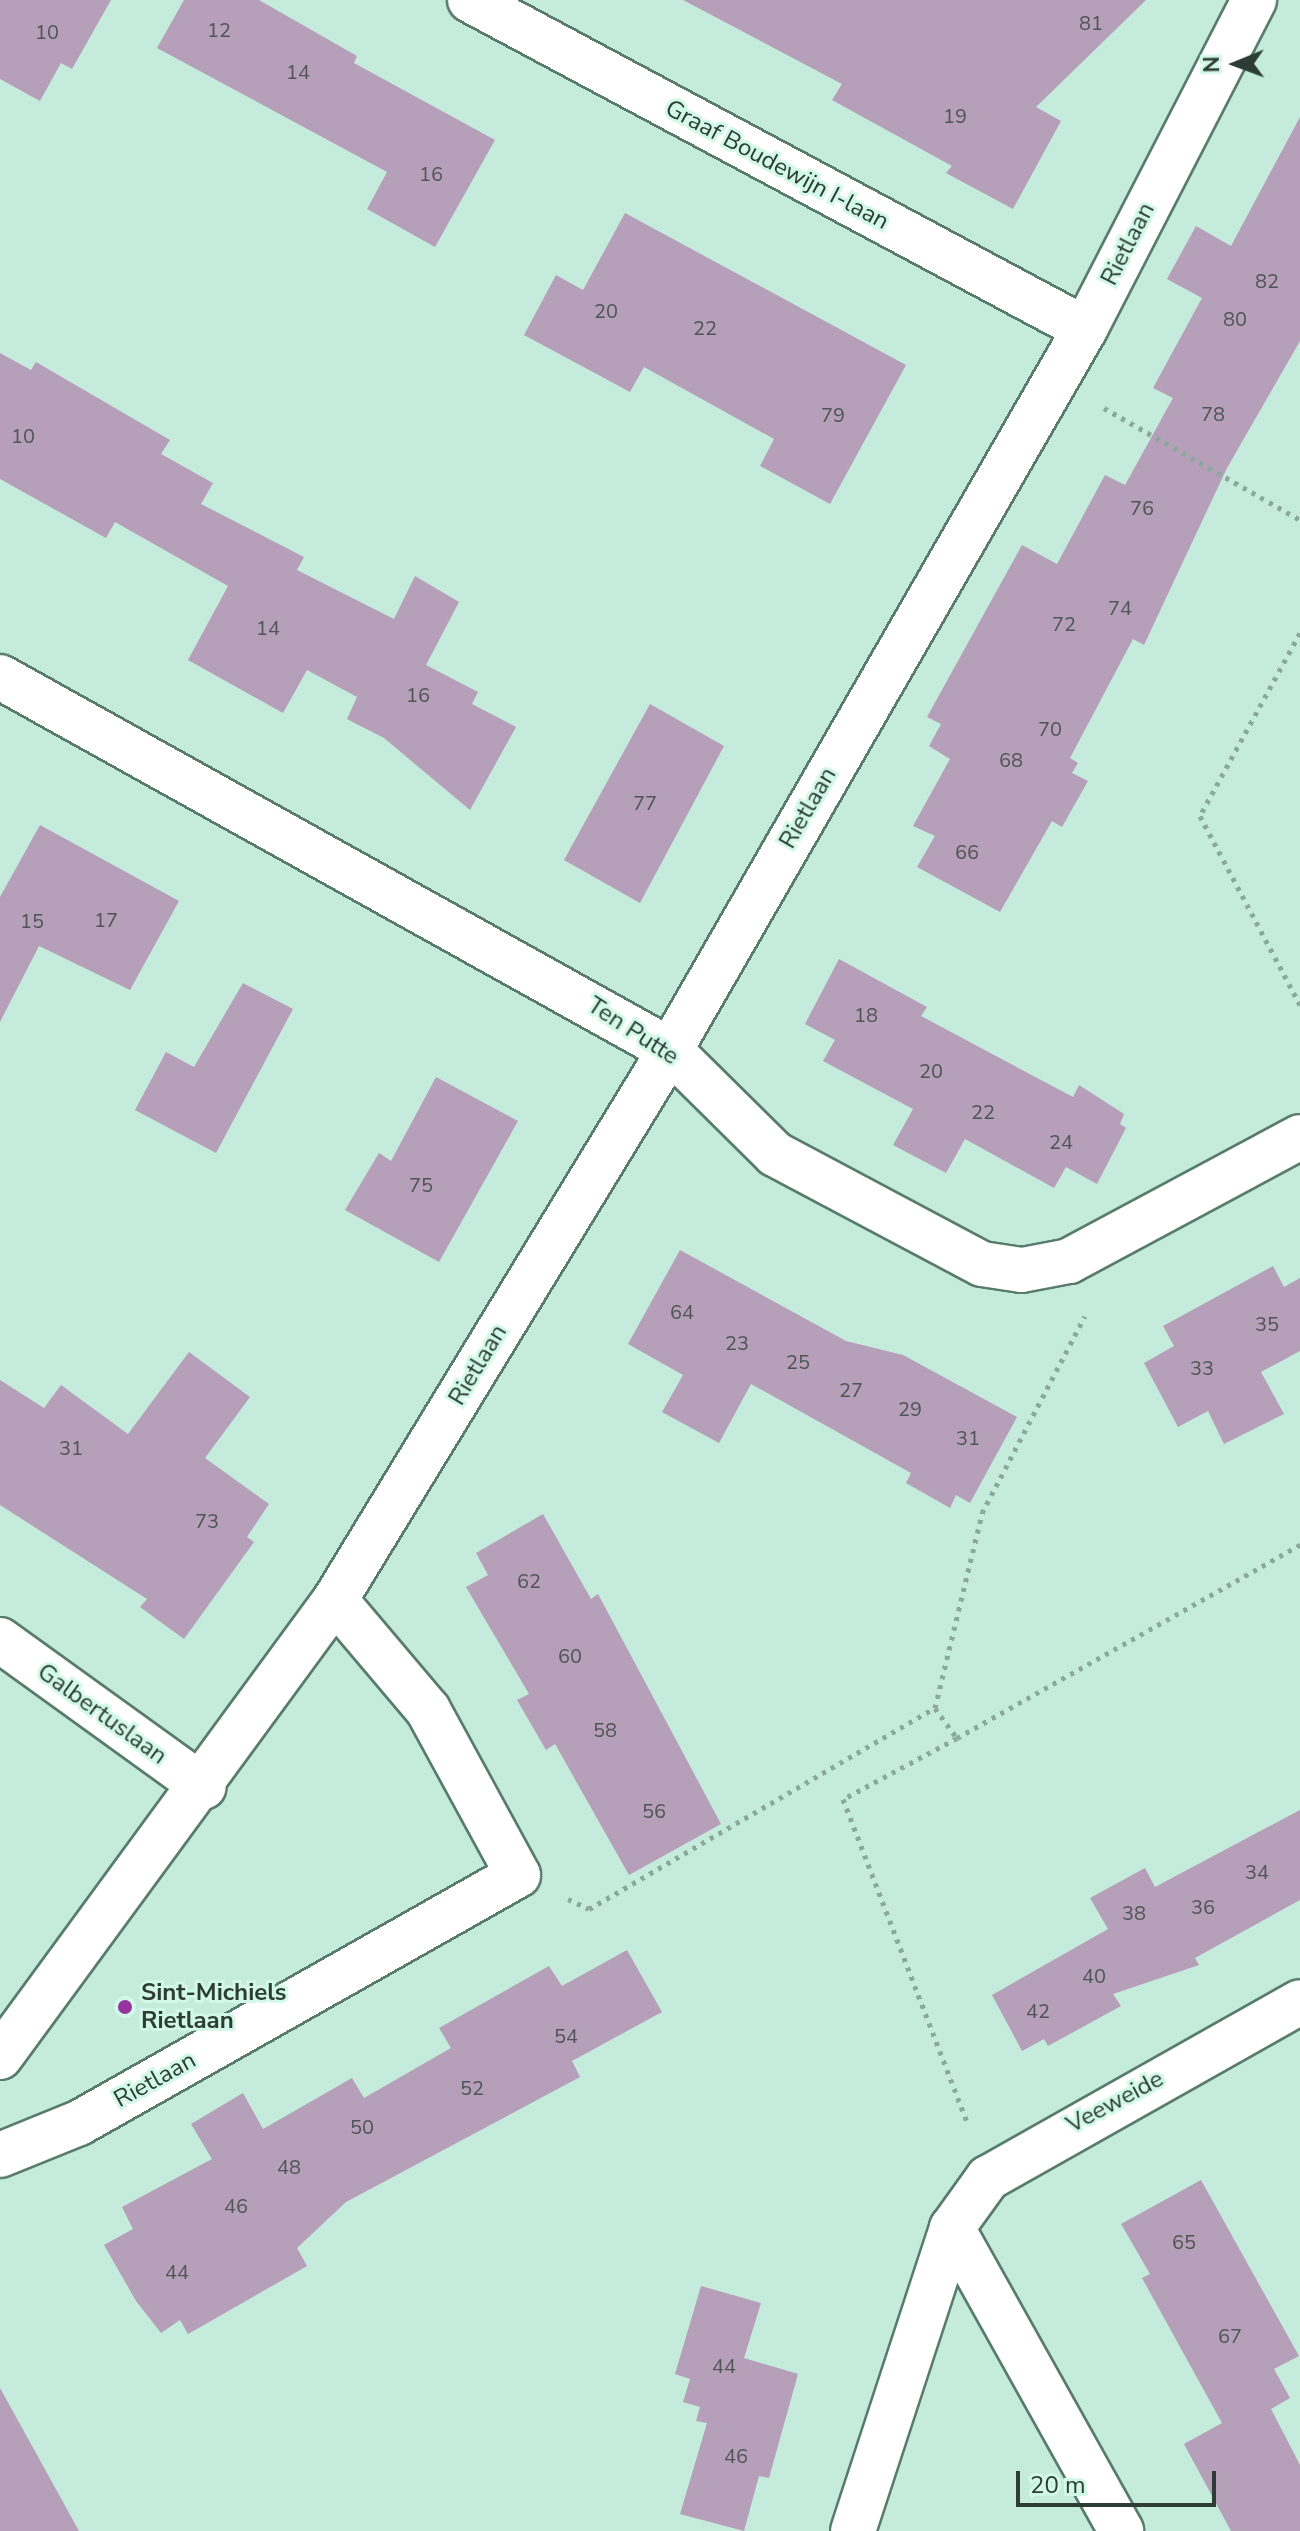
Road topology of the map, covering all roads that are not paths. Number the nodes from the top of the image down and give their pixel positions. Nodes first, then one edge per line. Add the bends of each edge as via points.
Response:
1 (470, 0) edge
2 (1254, 0) edge
3 (1085, 329) junction
4 (0, 677) edge
5 (670, 1050) junction
6 (1300, 1137) edge
7 (335, 1600) junction
8 (0, 1640) edge
9 (204, 1787) junction
10 (1300, 2002) edge
11 (0, 2057) edge
12 (0, 2155) edge
13 (952, 2228) junction
14 (853, 2531) edge
15 (1121, 2531) edge

1 - 3 street, Graaf Boudewijn I-laan
2 - 3 street, Rietlaan
3 - 5 street, Rietlaan
4 - 5 street, Ten Putte
5 - 6 street, Ten Putte via 775,1154 966,1258 1022,1270 1090,1252
5 - 7 street, Rietlaan
7 - 9 street, Rietlaan
7 - 12 street, Rietlaan via 428,1710 518,1875 79,2123
8 - 9 street, Galbertuslaan
9 - 11 street, Rietlaan
10 - 13 street, Veeweide via 988,2178
13 - 14 street, Veeweide
13 - 15 street

